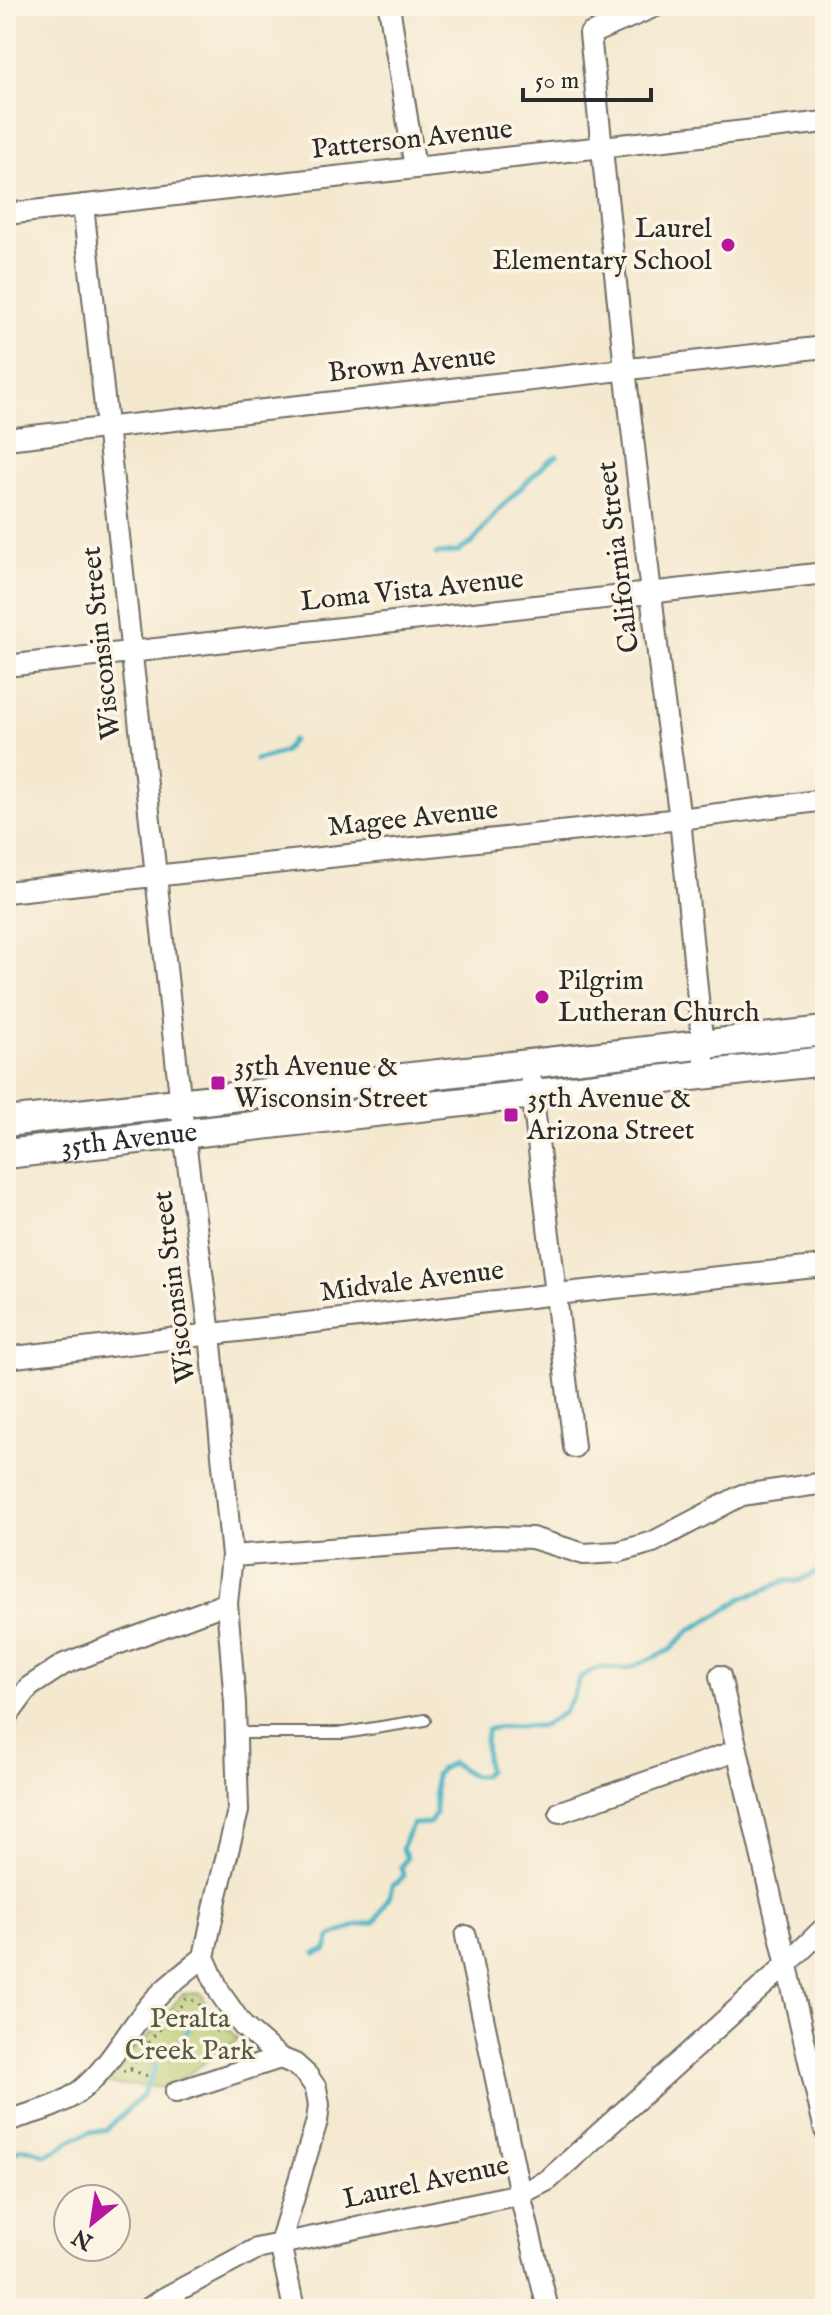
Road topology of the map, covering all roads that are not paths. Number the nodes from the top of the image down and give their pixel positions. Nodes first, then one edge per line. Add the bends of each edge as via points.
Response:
1 (389, 6) edge
2 (656, 6) edge
3 (825, 122) edge
4 (602, 147) junction
5 (415, 168) junction
6 (83, 205) junction
7 (6, 214) edge
8 (825, 347) edge
9 (625, 369) junction
10 (106, 427) junction
11 (6, 439) edge
12 (825, 573) edge
13 (652, 592) junction
14 (132, 651) junction
15 (6, 666) edge
16 (825, 800) edge
17 (680, 819) junction
18 (156, 874) junction
19 (6, 892) edge
20 (825, 1031) edge
21 (703, 1045) junction
22 (825, 1061) edge
23 (529, 1065) junction
24 (706, 1074) junction
25 (533, 1095) junction
26 (181, 1103) junction
27 (6, 1122) edge
28 (184, 1133) junction
29 (6, 1154) edge
30 (825, 1266) edge
31 (556, 1294) junction
32 (210, 1334) junction
33 (6, 1358) edge
34 (574, 1447) dead end
35 (825, 1483) edge
36 (232, 1556) junction
37 (227, 1603) junction
38 (720, 1676) dead end
39 (6, 1718) edge
40 (425, 1720) dead end
41 (236, 1733) junction
42 (736, 1751) junction
43 (560, 1812) dead end
44 (825, 1927) edge
45 (466, 1936) dead end
46 (204, 1957) junction
47 (786, 1965) junction
48 (280, 2058) junction
49 (176, 2092) dead end
50 (6, 2121) edge
51 (825, 2130) edge
52 (520, 2194) junction
53 (280, 2243) junction
54 (148, 2309) edge
55 (294, 2309) edge
56 (548, 2309) edge

1 - 5 street
2 - 4 street, California Street via 590,34
3 - 4 street, Patterson Avenue
4 - 5 street, Patterson Avenue
4 - 9 street, California Street
5 - 6 street, Patterson Avenue
6 - 7 street, Patterson Avenue
6 - 10 street, Wisconsin Street
8 - 9 street, Brown Avenue
9 - 10 street, Brown Avenue
9 - 13 street, California Street
10 - 11 street, Brown Avenue
10 - 14 street, Wisconsin Street
12 - 13 street, Loma Vista Avenue
13 - 14 street, Loma Vista Avenue
13 - 17 street, California Street
14 - 15 street, Loma Vista Avenue
14 - 18 street, Wisconsin Street
16 - 17 street, Magee Avenue
17 - 18 street, Magee Avenue
17 - 21 street, California Street
18 - 19 street, Magee Avenue
18 - 26 street, Wisconsin Street
20 - 21 main road, 35th Avenue
21 - 23 main road, 35th Avenue
21 - 24 street, California Street
22 - 24 main road, 35th Avenue
23 - 25 street
23 - 26 main road, 35th Avenue
24 - 25 main road, 35th Avenue
25 - 28 main road, 35th Avenue
25 - 31 street
26 - 27 main road, 35th Avenue
26 - 28 street, Wisconsin Street
28 - 29 main road, 35th Avenue
28 - 32 street, Wisconsin Street
30 - 31 street, Midvale Avenue
31 - 32 street, Midvale Avenue
31 - 34 street
32 - 33 street, Midvale Avenue
32 - 36 street, Wisconsin Street
35 - 36 street via 742,1495 653,1542 618,1552 584,1554 532,1538 495,1537
36 - 37 street, Wisconsin Street
37 - 39 street via 64,1664 29,1687
37 - 41 street, Wisconsin Street
38 - 42 street
40 - 41 lane via 344,1733
41 - 46 street, Wisconsin Street via 238,1811
42 - 43 street
42 - 47 street
44 - 47 street, Laurel Avenue
45 - 52 street
46 - 48 street via 243,2026
46 - 50 street via 165,1988 81,2090 45,2110
47 - 51 street
47 - 52 street, Laurel Avenue via 548,2180
48 - 49 street
48 - 53 street via 307,2075 319,2105
52 - 53 street, Laurel Avenue
52 - 56 street
53 - 54 street, Laurel Avenue via 256,2249
53 - 55 street

